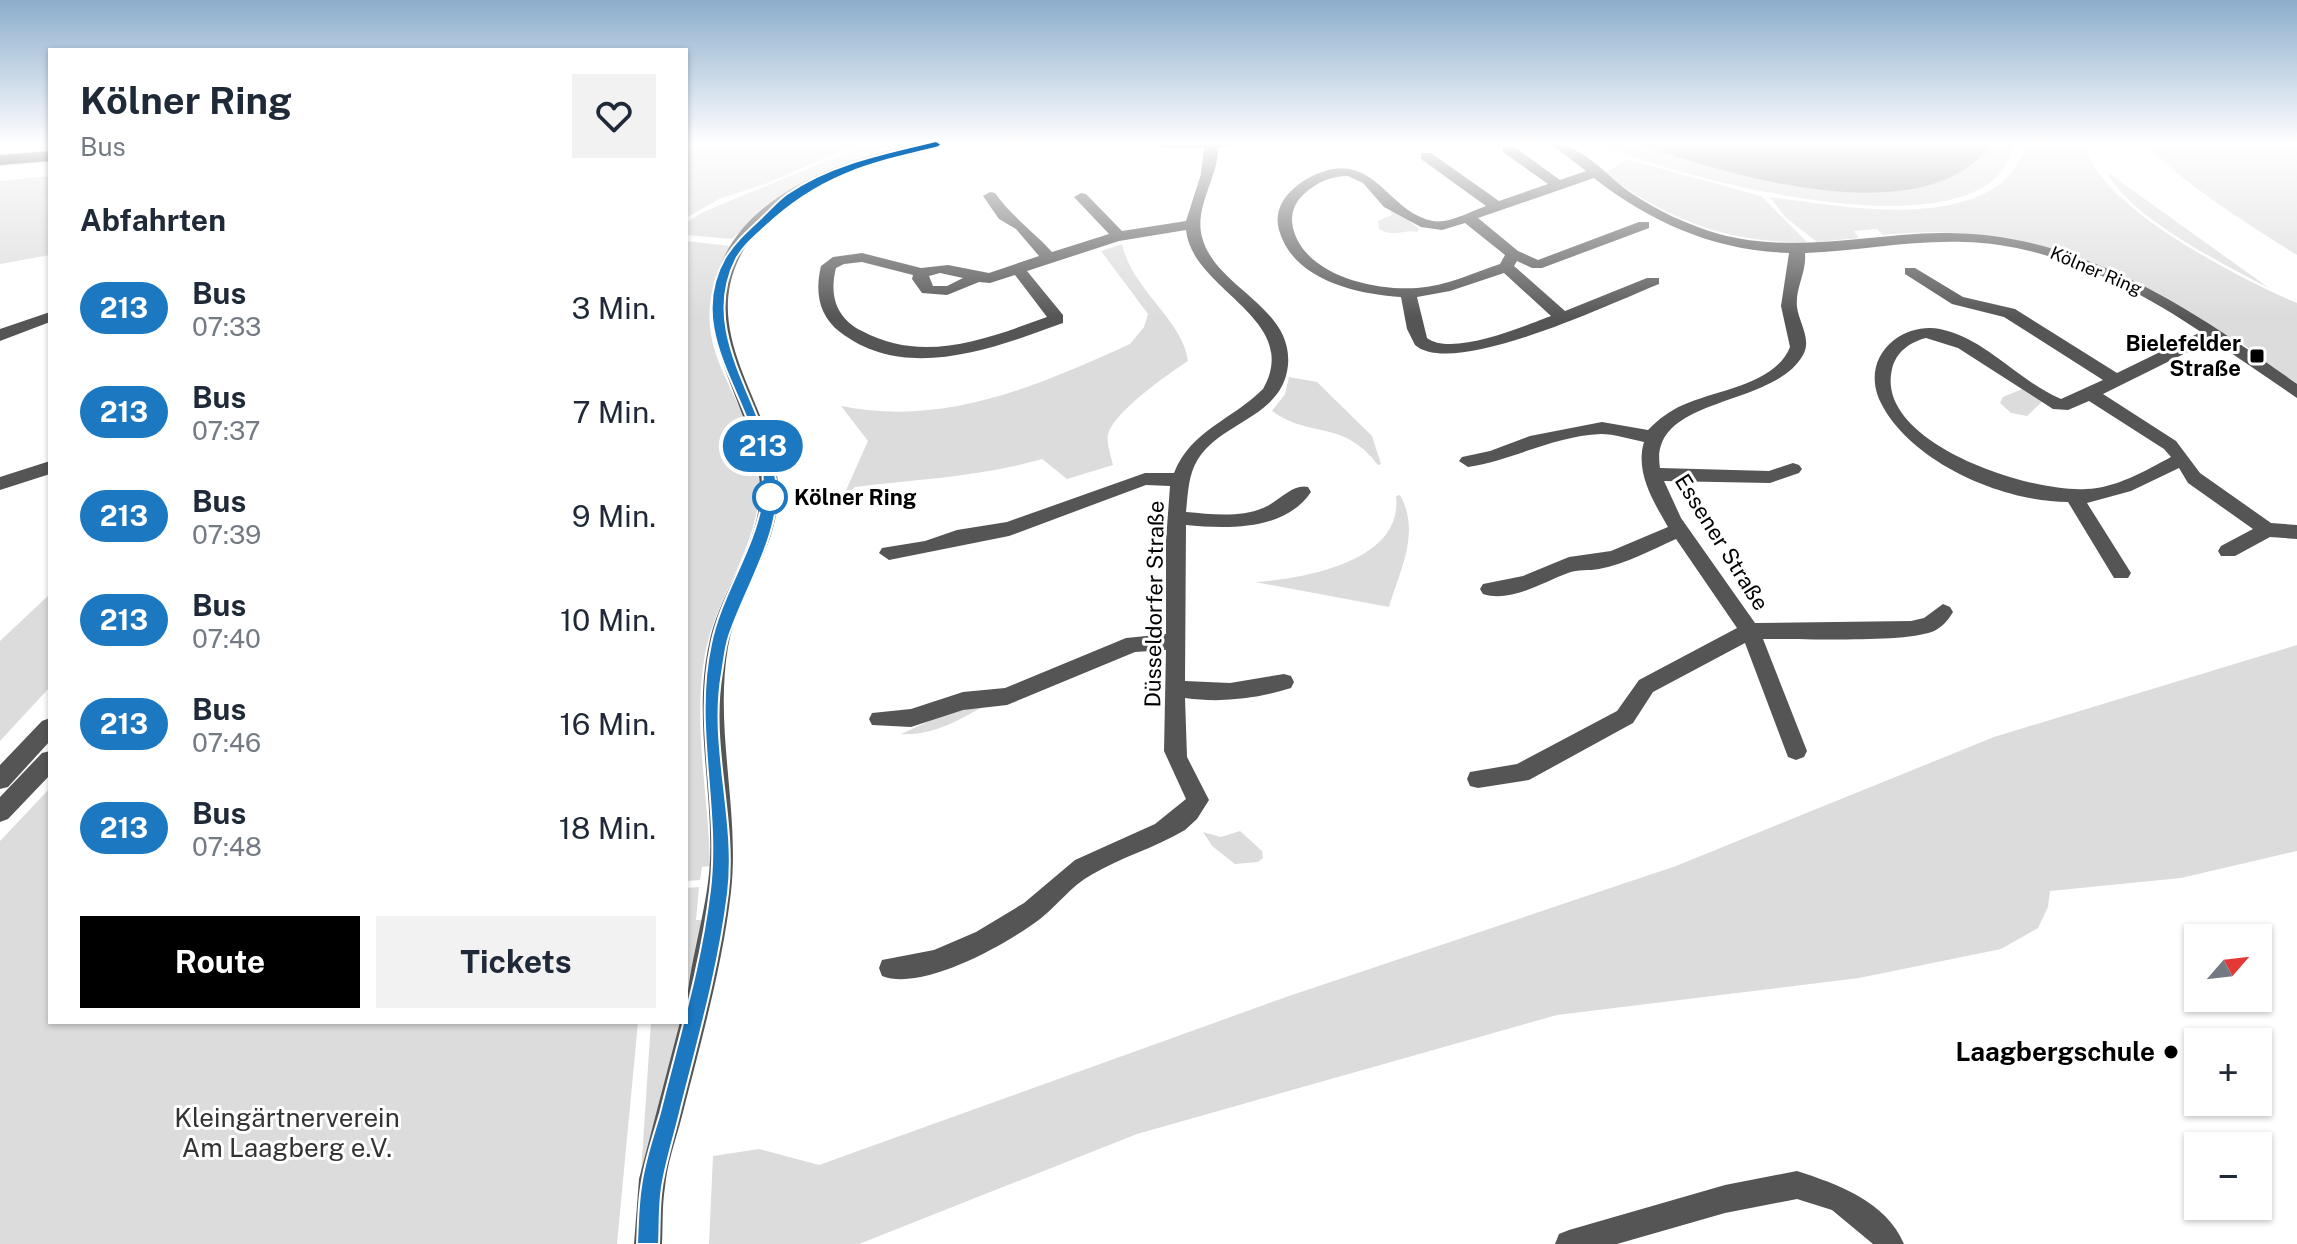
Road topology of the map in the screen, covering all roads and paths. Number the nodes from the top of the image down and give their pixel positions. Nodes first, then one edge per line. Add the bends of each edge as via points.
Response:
1 (785, 202) edge
2 (994, 202) edge
3 (1086, 202) edge
4 (1200, 202) edge
5 (1290, 202) edge
6 (1388, 202) edge
7 (1490, 202) edge
8 (1508, 202) edge
9 (1637, 202) edge
10 (1496, 206) junction
11 (1468, 218) junction
12 (1191, 225) junction
13 (1644, 225) dead end
14 (1119, 236) junction
15 (1796, 248) junction
16 (1050, 259) junction
17 (1509, 261) junction
18 (1018, 269) junction
19 (1910, 271) dead end
20 (922, 273) junction
21 (974, 278) junction
22 (1653, 281) dead end
23 (1408, 293) junction
24 (48, 310) edge
25 (1561, 316) junction
26 (0, 318) edge
27 (48, 318) edge
28 (2213, 333) junction
29 (0, 336) edge
30 (2116, 380) junction
31 (2297, 392) edge
32 (2089, 393) junction
33 (1651, 437) junction
34 (2183, 459) junction
35 (1468, 461) dead end
36 (48, 468) edge
37 (1793, 469) dead end
38 (1653, 474) junction
39 (1181, 480) junction
40 (0, 484) edge
41 (1302, 492) dead end
42 (2074, 497) junction
43 (1179, 518) junction
44 (1681, 529) junction
45 (2267, 530) junction
46 (2297, 532) edge
47 (2228, 551) dead end
48 (889, 553) dead end
49 (2121, 573) dead end
50 (1490, 589) dead end
51 (1943, 612) dead end
52 (1749, 631) junction
53 (1176, 641) junction
54 (1284, 682) dead end
55 (1176, 688) junction
56 (880, 719) dead end
57 (48, 728) edge
58 (48, 728) edge
59 (1796, 751) dead end
60 (48, 762) edge
61 (0, 769) edge
62 (1478, 779) dead end
63 (0, 780) edge
64 (0, 812) edge
65 (891, 968) dead end
66 (648, 1244) edge
67 (1569, 1244) edge
68 (1890, 1244) edge

1 - 66 street via 743,241 718,292 724,349 768,463 770,497 763,530 719,640 712,683 723,848 719,890 709,957 651,1187
2 - 16 street
3 - 14 street
4 - 12 street
5 - 23 street via 1286,233 1302,256 1328,275 1361,288
6 - 11 street via 1431,227
7 - 10 street
8 - 10 street
9 - 15 street, Kölner Ring via 1679,225 1743,243
10 - 11 street
11 - 17 street
12 - 14 street
12 - 39 street, Düsseldorfer Straße via 1207,263 1267,325 1279,346 1281,363 1268,395 1201,441
13 - 17 street via 1537,265
14 - 16 street
15 - 28 street, Kölner Ring via 1952,236 2012,242 2119,278
15 - 33 street via 1800,261 1789,307 1799,342 1788,366 1684,412
16 - 18 street
17 - 23 street via 1438,290
17 - 25 street
18 - 20 street via 1057,319 952,352 911,353 874,345 843,327 824,295 829,266 837,259 860,257
18 - 21 street
19 - 30 street via 1958,301 2009,313
20 - 21 street via 952,268
20 - 21 street via 922,285 939,293
22 - 25 street
23 - 25 street via 1418,338 1443,350 1491,343
24 - 26 street
27 - 29 street
28 - 30 street
28 - 31 street, Kölner Ring
30 - 32 street
32 - 34 street
32 - 42 street via 2059,405 1954,339 1931,333 1915,335 1891,350 1881,373 1890,405 1931,448 1989,479
33 - 35 street via 1602,428
33 - 38 street, Essener Straße
34 - 42 street via 2125,488
34 - 45 street via 2194,478
36 - 40 street
37 - 38 street via 1770,477
38 - 44 street, Essener Straße
39 - 43 street, Düsseldorfer Straße
39 - 48 street via 1145,479 1009,529
41 - 43 street via 1283,509 1261,518
42 - 49 street
43 - 53 street, Düsseldorfer Straße
44 - 50 street via 1616,557 1569,564 1526,583
44 - 52 street, Essener Straße
45 - 46 street
45 - 47 street
51 - 52 street via 1930,624 1911,629
52 - 59 street, Essener Straße
52 - 62 street via 1646,686 1625,717 1521,773
53 - 55 street, Düsseldorfer Straße
53 - 56 street via 1133,644 1007,696 963,701 911,718
54 - 55 street via 1226,693
55 - 65 street, Düsseldorfer Straße via 1175,753 1198,800 1181,822 1084,867 1030,913 987,937 935,961
57 - 61 street
58 - 63 street
60 - 64 street
67 - 68 street via 1725,1199 1797,1185 1840,1199

